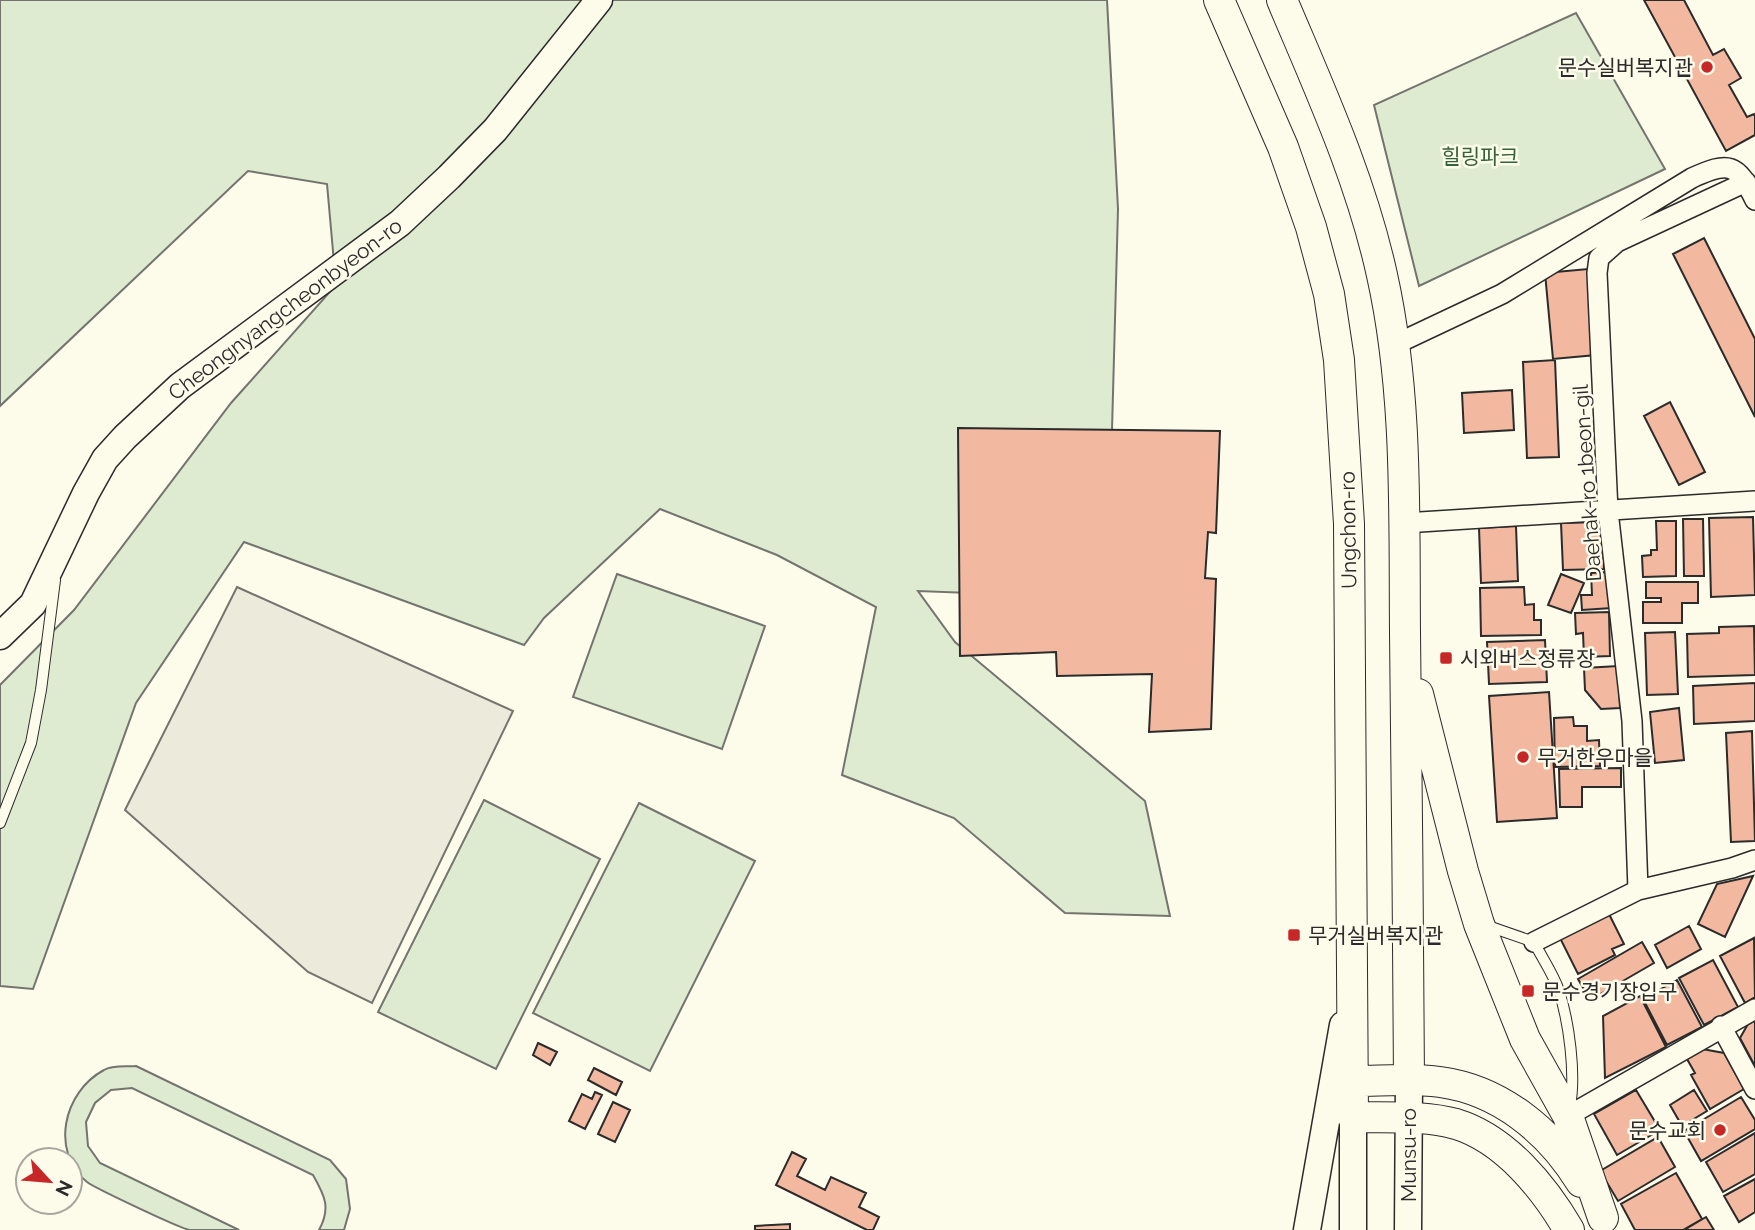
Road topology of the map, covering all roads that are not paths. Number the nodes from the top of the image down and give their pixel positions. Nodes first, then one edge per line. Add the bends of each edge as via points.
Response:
1 (599, 0) edge
2 (1219, 0) edge
3 (1282, 0) edge
4 (1746, 182) junction
5 (1755, 200) edge
6 (1394, 345) junction
7 (1755, 502) edge
8 (1608, 511) junction
9 (1404, 523) junction
10 (59, 551) junction
11 (1405, 635) junction
12 (0, 636) edge
13 (0, 824) edge
14 (1755, 860) edge
15 (1637, 890) junction
16 (1479, 924) junction
17 (1534, 942) junction
18 (1755, 1009) edge
19 (1721, 1026) junction
20 (1409, 1081) junction
21 (1342, 1089) junction
22 (1755, 1089) edge
23 (1568, 1116) junction
24 (1353, 1117) junction
25 (1409, 1118) junction
26 (1606, 1224) edge
27 (1307, 1230) edge
28 (1353, 1230) edge
29 (1408, 1230) edge
30 (1569, 1230) edge

1 - 10 main road, Cheongnyangcheonbyeon-ro via 495,130 400,223 180,386 125,437 105,459
2 - 21 main road, Ungchon-ro via 1283,147 1311,227 1329,294 1339,360 1349,524 1353,958
3 - 6 main road via 1333,119 1364,207
4 - 5 street
4 - 6 street via 1741,173 1715,167 1502,294
4 - 8 street, Daehak-ro 1beon-gil via 1618,242 1599,258
6 - 9 main road
7 - 8 street
8 - 9 street
8 - 15 street, Daehak-ro 1beon-gil via 1632,721
9 - 11 main road
10 - 12 main road, Cheongnyangcheonbyeon-ro via 33,604
10 - 13 lane via 31,743
11 - 16 main road
11 - 20 main road
14 - 15 street
15 - 17 street
16 - 17 lane
16 - 23 main road via 1525,1039
17 - 23 lane via 1559,990 1573,1088
18 - 19 street
19 - 22 street
19 - 23 street
20 - 21 main road
20 - 25 main road, Munsu-ro
20 - 26 main road via 1437,1081 1474,1090 1520,1114 1558,1151
21 - 24 main road
21 - 27 main road
23 - 26 main road
24 - 25 main road
24 - 28 main road
25 - 29 main road, Munsu-ro
25 - 30 main road via 1482,1134 1521,1166

